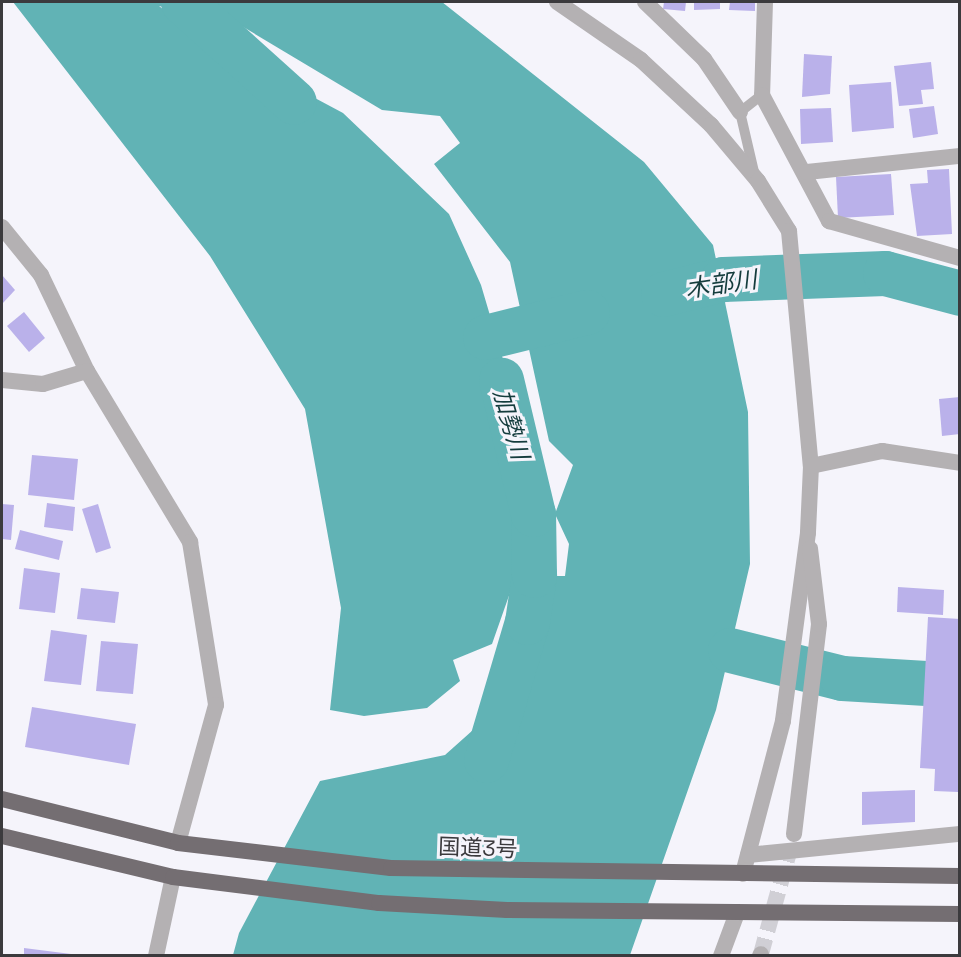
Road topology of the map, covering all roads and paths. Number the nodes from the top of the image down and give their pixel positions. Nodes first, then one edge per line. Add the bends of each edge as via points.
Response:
1 (557, 2) edge
2 (645, 2) edge
3 (765, 2) edge
4 (762, 95) junction
5 (740, 112) junction
6 (960, 156) edge
7 (807, 172) junction
8 (755, 178) junction
9 (2, 227) edge
10 (960, 258) edge
11 (87, 370) junction
12 (2, 380) edge
13 (960, 463) edge
14 (811, 466) junction
15 (808, 533) junction
16 (2, 799) edge
17 (794, 834) tunnel mouth
18 (960, 834) edge
19 (2, 836) edge
20 (178, 843) junction
21 (747, 855) junction
22 (738, 874) junction
23 (960, 876) edge
24 (173, 877) junction
25 (737, 913) junction
26 (960, 914) edge
27 (156, 956) edge
28 (721, 956) edge

1 - 8 street via 641,60 711,125
2 - 5 street via 704,59
3 - 4 street
4 - 5 lane
4 - 7 street
5 - 8 lane
6 - 7 street
7 - 10 street via 829,220
8 - 14 street via 789,231
9 - 11 street via 41,275
11 - 12 street via 43,384
11 - 20 street via 190,542 216,705
13 - 14 street via 882,451
14 - 15 street
15 - 17 street via 819,624
15 - 21 street via 783,721
16 - 20 highway, 国道3号
18 - 21 street
19 - 24 highway
20 - 22 highway, 国道3号 via 391,868
21 - 22 street
22 - 23 highway, 国道3号
24 - 25 highway via 391,903
24 - 27 street
25 - 26 highway
25 - 28 street

